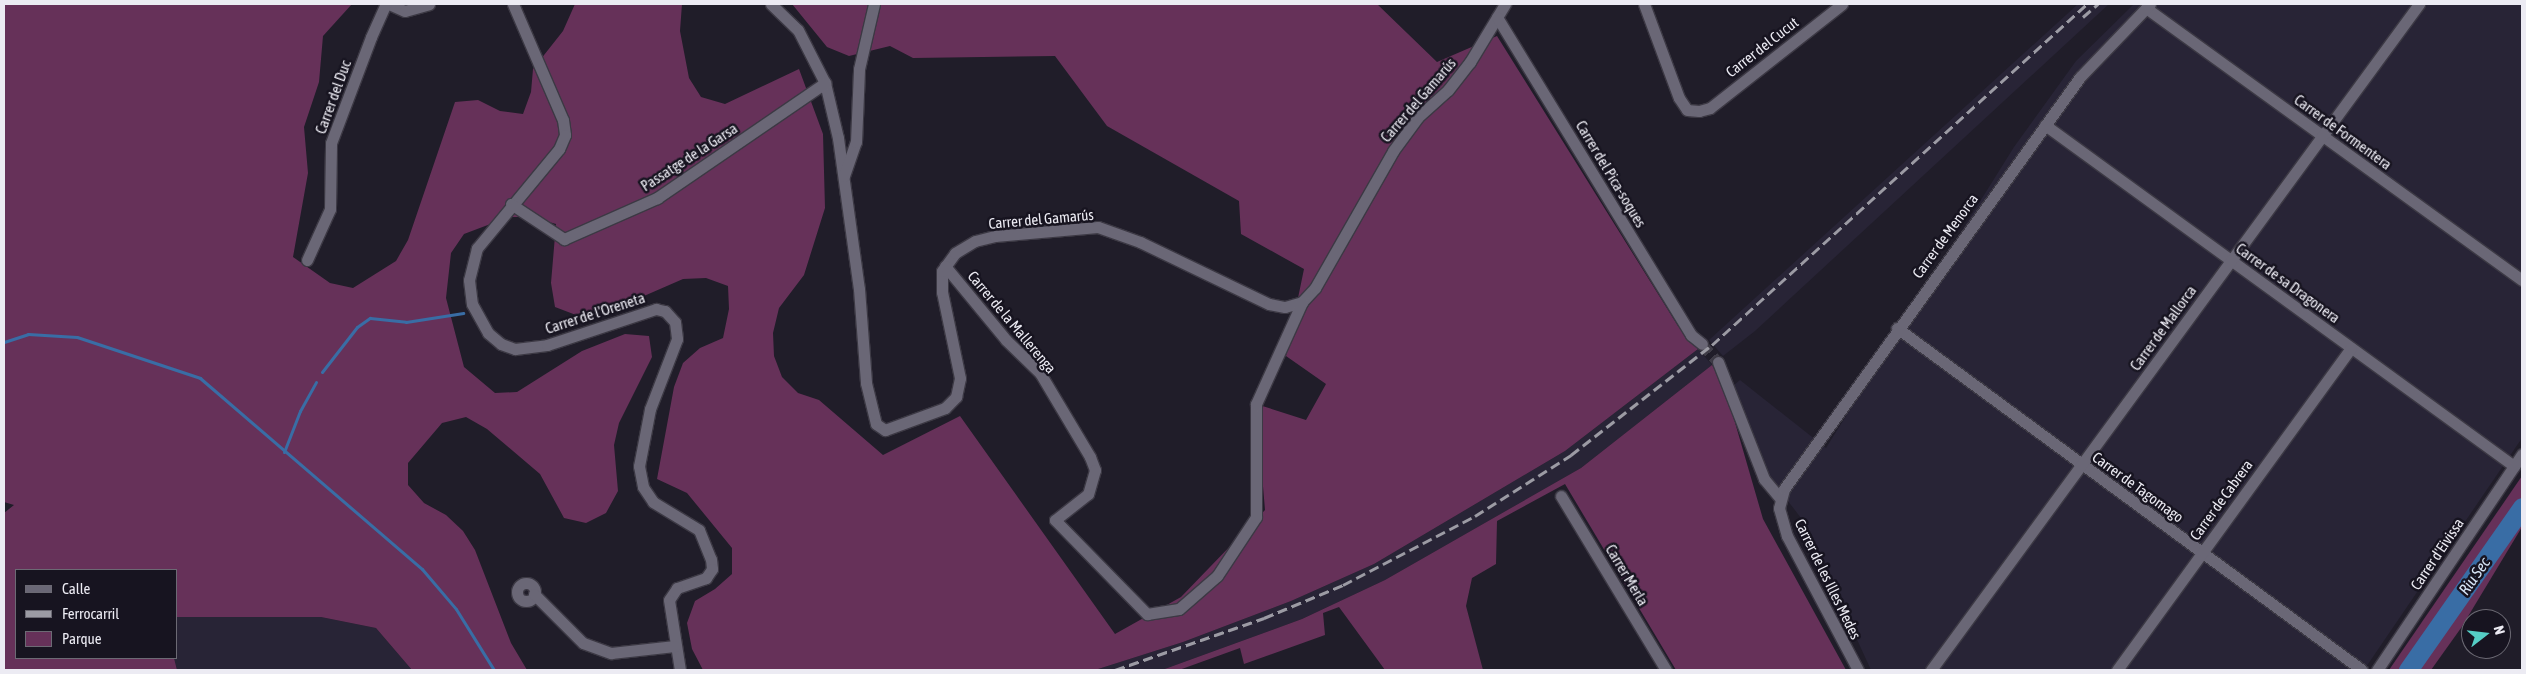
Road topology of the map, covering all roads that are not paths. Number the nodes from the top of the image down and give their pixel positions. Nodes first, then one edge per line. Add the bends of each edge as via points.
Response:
1 (388, 4) edge
2 (429, 4) edge
3 (513, 4) edge
4 (771, 4) edge
5 (874, 4) edge
6 (1505, 4) edge
7 (1644, 4) edge
8 (1842, 4) edge
9 (2419, 4) edge
10 (2148, 6) edge
11 (1497, 17) junction
12 (825, 83) junction
13 (2045, 124) junction
14 (2322, 136) junction
15 (844, 176) junction
16 (511, 204) junction
17 (307, 260) dead end
18 (2231, 260) junction
19 (945, 266) junction
20 (2522, 280) edge
21 (1302, 302) junction
22 (1897, 328) junction
23 (1702, 344) tunnel mouth
24 (2351, 348) junction
25 (1718, 362) tunnel mouth
26 (2522, 454) edge
27 (2082, 464) junction
28 (2514, 466) junction
29 (1561, 496) dead end
30 (1781, 499) junction
31 (2202, 552) junction
32 (534, 594) dead end
33 (675, 646) junction
34 (680, 670) edge
35 (1666, 670) edge
36 (1858, 670) edge
37 (1931, 670) edge
38 (2117, 670) edge
39 (2362, 670) edge
40 (2377, 670) edge

1 - 2 street via 404,11
1 - 17 street, Carrer del Duc via 371,37 332,143 330,209
3 - 16 street, Carrer de l'Oreneta via 563,120 565,135 559,149
4 - 12 street via 798,30
5 - 15 street via 861,61 856,142
6 - 11 street, Carrer del Gamarús
7 - 8 street, Carrer del Cucut via 1679,98 1687,110 1700,111 1710,108
9 - 14 street, Carrer de Mallorca
10 - 13 street, Carrer de Menorca via 2080,77
10 - 14 street, Carrer de Formentera
11 - 21 street, Carrer del Gamarús via 1470,62 1448,90 1418,117 1392,151 1315,288
11 - 23 street, Carrer del Pica-soques via 1691,335
12 - 15 street
12 - 16 street, Passatge de la Garsa via 657,198 564,239
13 - 18 street, Carrer de sa Dragonera
13 - 22 street, Carrer de Menorca
14 - 18 street, Carrer de Mallorca
14 - 20 street, Carrer de Formentera
15 - 19 street via 859,289 866,383 876,424 886,430 945,408 956,397 960,378 942,292
16 - 33 street, Carrer de l'Oreneta via 481,240 470,268 474,313 494,339 515,349 536,348 656,309 665,310 675,322 675,345 644,434 640,476 653,502 699,530 712,565 706,578 680,586 671,595 669,607
18 - 24 street, Carrer de sa Dragonera
18 - 27 street, Carrer de Mallorca
19 - 21 street, Carrer del Gamarús via 955,253 975,241 995,236 1098,227 1140,242 1269,304 1285,307
19 - 21 street, Carrer de la Mallerenga via 1006,340 1040,373 1090,457 1095,470 1088,494 1055,520 1147,614 1179,609 1217,576 1256,517 1256,404
22 - 27 street, Carrer de Tagomago
22 - 30 street, Carrer de Menorca via 1788,481
24 - 28 street, Carrer de sa Dragonera
24 - 31 street, Carrer de Cabrera
25 - 30 street via 1764,479
26 - 28 street, Carrer d'Eivissa
27 - 31 street, Carrer de Tagomago
27 - 37 street, Carrer de Mallorca
28 - 40 street, Carrer d'Eivissa
29 - 35 street, Carrer Merla
30 - 36 street, Carrer de les Illes Medes via 1787,536
31 - 38 street, Carrer de Cabrera
31 - 39 street, Carrer de Tagomago
32 - 33 street via 583,643 611,653
33 - 34 street, Carrer de l'Oreneta

